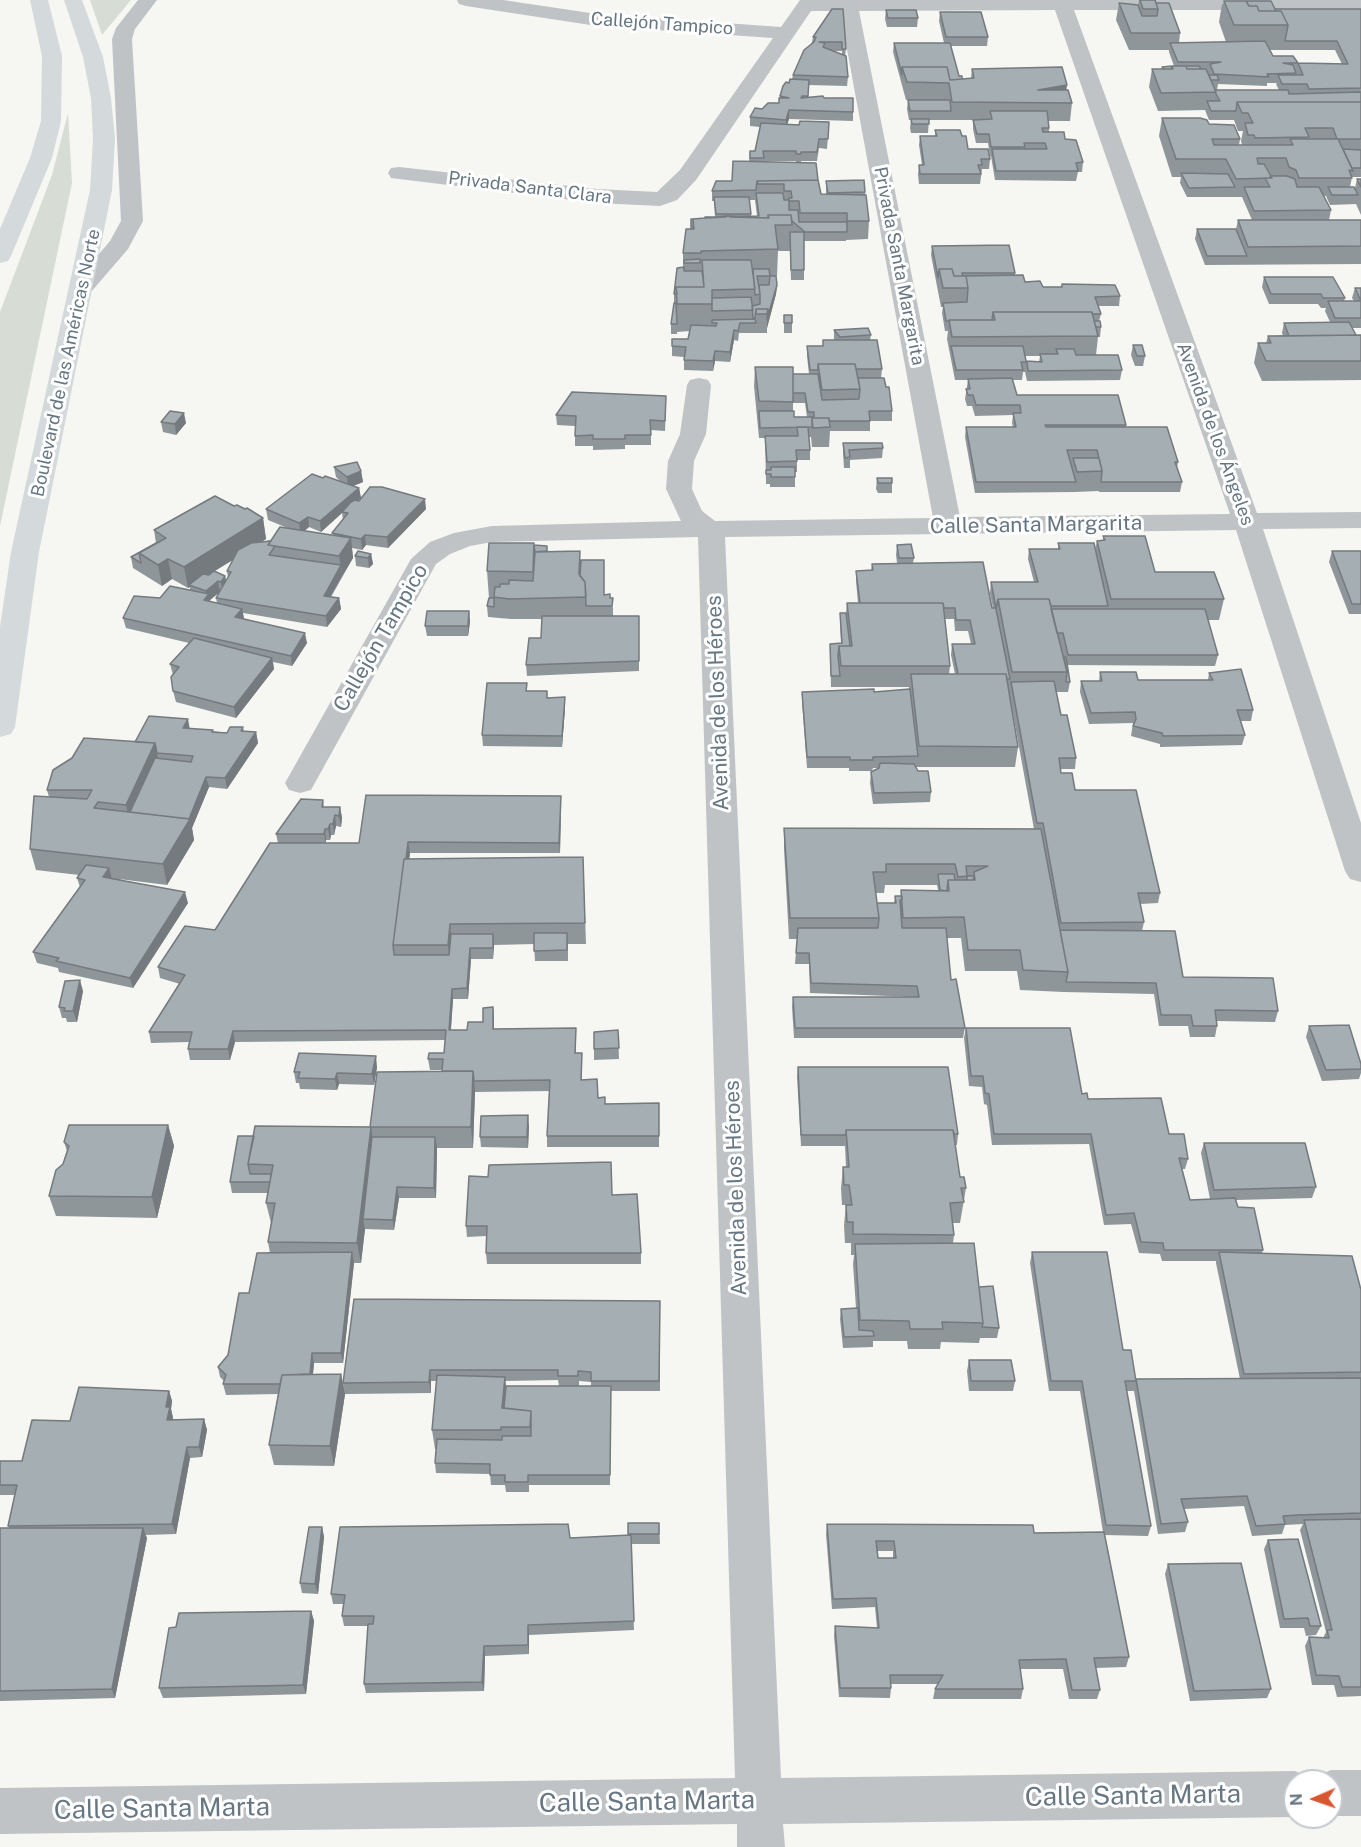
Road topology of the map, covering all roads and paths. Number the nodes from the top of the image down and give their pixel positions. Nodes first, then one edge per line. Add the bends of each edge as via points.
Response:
1 (39, 0) edge
2 (73, 0) edge
3 (148, 0) edge
4 (466, 0) edge
5 (1061, 2) edge
6 (807, 3) edge
7 (1361, 4) edge
8 (849, 6) junction
9 (787, 33) junction
10 (399, 172) dead end
11 (0, 256) edge
12 (83, 287) junction
13 (699, 385) dead end
14 (1246, 520) junction
15 (1361, 520) edge
16 (948, 527) junction
17 (711, 530) junction
18 (0, 727) edge
19 (300, 783) dead end
20 (1361, 871) edge
21 (1343, 1793) edge
22 (1361, 1793) edge
23 (1283, 1794) edge
24 (760, 1801) junction
25 (0, 1811) edge
26 (761, 1847) edge

1 - 11 main road via 52,56 51,121
2 - 12 main road, Boulevard de las Américas Norte via 93,57 102,98 104,139 101,190
3 - 12 street via 122,39 132,220 120,244
4 - 9 street, Callejón Tampico via 597,20
5 - 7 street
5 - 8 street
5 - 14 street, Avenida de los Ángeles
6 - 8 street
6 - 9 street
8 - 16 street, Privada Santa Margarita
9 - 10 street, Privada Santa Clara via 688,175 660,200
12 - 18 main road, Boulevard de las Américas Norte via 26,552
13 - 17 street via 693,434 681,461 680,489 690,515
14 - 15 street, Calle Santa Margarita
14 - 16 street, Calle Santa Margarita
14 - 20 street, Avenida de los Ángeles
16 - 17 street, Calle Santa Margarita
17 - 19 street, Callejón Tampico via 492,534 440,548 425,559
17 - 24 street, Avenida de los Héroes
21 - 22 street
23 - 24 street, Calle Santa Marta
24 - 25 street, Calle Santa Marta
24 - 26 street, Avenida de los Héroes

